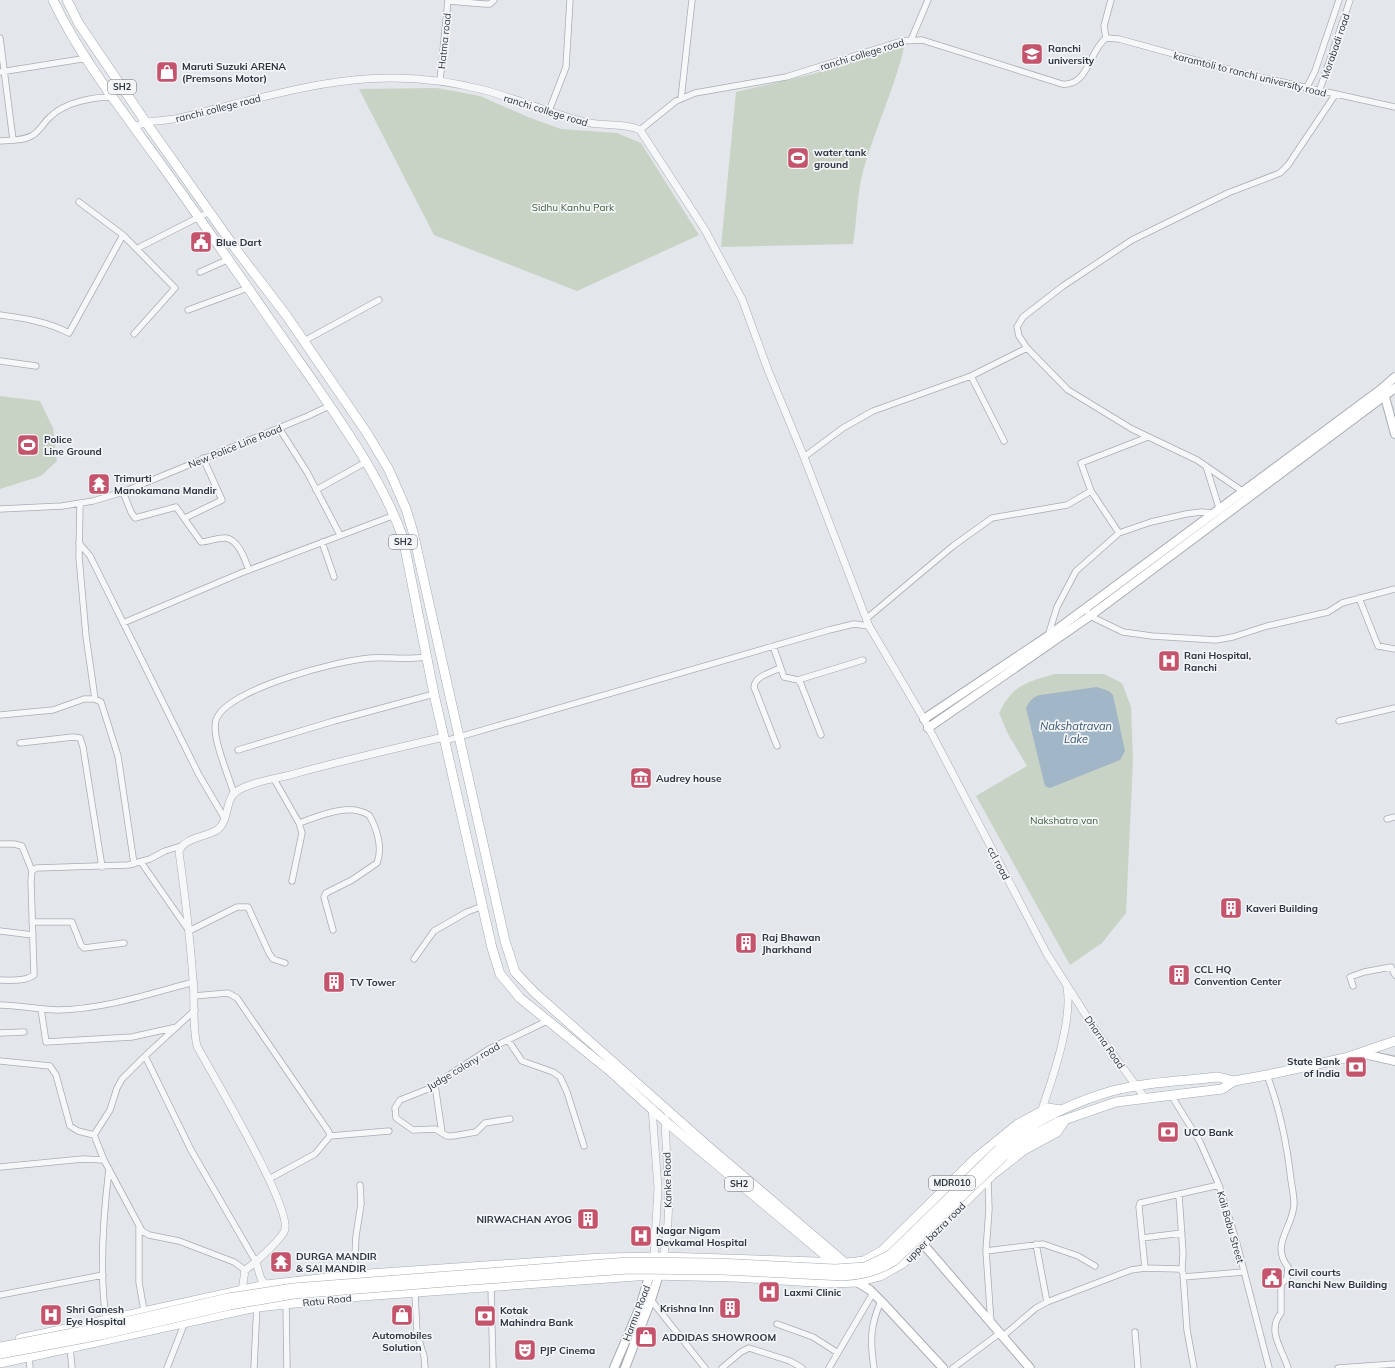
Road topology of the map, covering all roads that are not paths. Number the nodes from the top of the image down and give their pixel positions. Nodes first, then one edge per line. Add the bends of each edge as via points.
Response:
1 (53, 0) edge
2 (67, 0) edge
3 (494, 0) edge
4 (570, 0) edge
5 (692, 0) edge
6 (928, 0) edge
7 (1111, 0) edge
8 (1339, 0) edge
9 (1350, 0) edge
10 (448, 1) edge
11 (0, 38) edge
12 (1106, 38) junction
13 (911, 40) junction
14 (88, 58) junction
15 (2, 72) edge
16 (440, 81) junction
17 (1306, 89) junction
18 (1318, 92) junction
19 (1336, 95) junction
20 (114, 97) junction
21 (681, 99) junction
22 (1395, 107) edge
23 (549, 111) junction
24 (145, 121) junction
25 (134, 127) junction
26 (640, 130) junction
27 (13, 140) junction
28 (0, 141) edge
29 (79, 202) dead end
30 (209, 212) junction
31 (198, 218) junction
32 (123, 235) junction
33 (138, 248) junction
34 (227, 260) junction
35 (200, 272) dead end
36 (248, 288) junction
37 (379, 300) dead end
38 (188, 310) dead end
39 (0, 315) edge
40 (134, 334) dead end
41 (304, 341) junction
42 (1028, 348) junction
43 (0, 361) edge
44 (36, 366) dead end
45 (971, 376) junction
46 (1395, 377) edge
47 (1395, 388) edge
48 (1383, 393) junction
49 (330, 406) junction
50 (279, 428) junction
51 (1395, 434) edge
52 (1148, 437) junction
53 (1004, 441) dead end
54 (804, 457) junction
55 (203, 458) junction
56 (366, 462) junction
57 (1206, 465) junction
58 (316, 490) junction
59 (1091, 491) junction
60 (123, 492) junction
61 (1247, 495) junction
62 (80, 503) junction
63 (0, 509) edge
64 (1218, 512) junction
65 (395, 515) junction
66 (185, 518) junction
67 (1119, 533) junction
68 (340, 535) junction
69 (322, 542) junction
70 (79, 543) junction
71 (249, 570) junction
72 (334, 577) dead end
73 (1395, 589) edge
74 (1359, 598) junction
75 (1086, 609) junction
76 (1090, 616) junction
77 (867, 622) junction
78 (123, 623) junction
79 (1048, 636) junction
80 (773, 646) junction
81 (1395, 649) edge
82 (426, 657) junction
83 (863, 660) dead end
84 (780, 668) junction
85 (798, 680) junction
86 (434, 694) junction
87 (95, 699) junction
88 (1395, 708) edge
89 (0, 715) edge
90 (924, 719) junction
91 (1339, 721) dead end
92 (928, 728) junction
93 (822, 735) dead end
94 (459, 736) junction
95 (444, 739) junction
96 (20, 744) dead end
97 (777, 746) dead end
98 (238, 750) dead end
99 (274, 779) junction
100 (234, 794) junction
101 (1395, 817) edge
102 (225, 819) junction
103 (1387, 820) dead end
104 (299, 823) junction
105 (0, 844) edge
106 (181, 846) junction
107 (141, 862) junction
108 (134, 864) junction
109 (102, 867) junction
110 (32, 871) junction
111 (292, 881) dead end
112 (483, 906) junction
113 (32, 922) junction
114 (333, 930) dead end
115 (0, 931) edge
116 (189, 931) junction
117 (33, 935) junction
118 (124, 943) dead end
119 (414, 959) dead end
120 (284, 963) dead end
121 (1395, 975) edge
122 (0, 980) edge
123 (194, 982) junction
124 (1067, 984) junction
125 (1353, 986) dead end
126 (194, 996) junction
127 (0, 1005) edge
128 (41, 1009) junction
129 (195, 1010) junction
130 (547, 1020) junction
131 (177, 1027) junction
132 (24, 1032) dead end
133 (0, 1033) edge
134 (508, 1040) junction
135 (1395, 1041) edge
136 (1360, 1053) junction
137 (145, 1056) junction
138 (1395, 1060) edge
139 (0, 1061) edge
140 (1267, 1075) junction
141 (1234, 1081) junction
142 (435, 1085) junction
143 (1138, 1086) junction
144 (1171, 1095) junction
145 (651, 1096) junction
146 (1145, 1098) junction
147 (665, 1108) junction
148 (653, 1110) junction
149 (1061, 1110) junction
150 (1040, 1112) junction
151 (510, 1119) dead end
152 (1064, 1120) junction
153 (665, 1121) junction
154 (389, 1131) dead end
155 (442, 1133) junction
156 (94, 1135) junction
157 (330, 1136) junction
158 (584, 1146) dead end
159 (1001, 1153) junction
160 (104, 1160) junction
161 (0, 1166) edge
162 (108, 1169) junction
163 (269, 1179) junction
164 (988, 1179) junction
165 (360, 1185) dead end
166 (1219, 1185) junction
167 (1179, 1195) junction
168 (138, 1225) junction
169 (1182, 1233) junction
170 (1142, 1238) junction
171 (1036, 1244) junction
172 (924, 1245) junction
173 (986, 1251) junction
174 (659, 1257) junction
175 (256, 1262) junction
176 (835, 1263) junction
177 (847, 1263) junction
178 (1095, 1266) dead end
179 (1146, 1268) junction
180 (246, 1270) junction
181 (1182, 1270) junction
182 (1244, 1272) junction
183 (654, 1274) junction
184 (103, 1275) junction
185 (354, 1275) junction
186 (1183, 1277) junction
187 (861, 1281) junction
188 (283, 1284) junction
189 (266, 1285) junction
190 (491, 1286) junction
191 (255, 1288) junction
192 (242, 1291) junction
193 (871, 1291) junction
194 (415, 1293) junction
195 (0, 1295) edge
196 (651, 1300) junction
197 (189, 1301) junction
198 (881, 1301) junction
199 (1047, 1302) junction
200 (286, 1304) junction
201 (257, 1307) junction
202 (144, 1311) junction
203 (106, 1320) junction
204 (185, 1321) junction
205 (991, 1323) junction
206 (777, 1324) dead end
207 (1135, 1332) dead end
208 (1002, 1334) junction
209 (0, 1342) edge
210 (0, 1347) edge
211 (70, 1347) junction
212 (838, 1353) junction
213 (0, 1354) edge
214 (29, 1356) junction
215 (0, 1363) edge
216 (1395, 1364) edge
217 (30, 1368) edge
218 (72, 1368) edge
219 (167, 1368) edge
220 (254, 1368) edge
221 (287, 1368) edge
222 (425, 1368) edge
223 (493, 1368) edge
224 (614, 1368) edge
225 (625, 1368) edge
226 (705, 1368) edge
227 (722, 1368) edge
228 (802, 1368) edge
229 (829, 1368) edge
230 (874, 1368) edge
231 (943, 1368) edge
232 (953, 1368) edge
233 (1030, 1368) edge
234 (1138, 1368) edge
235 (1194, 1368) edge
236 (1268, 1368) edge
237 (1288, 1368) edge
238 (1338, 1368) edge

1 - 14 main road, SH2
2 - 24 main road, SH2 via 79,24
3 - 10 street via 490,4
4 - 23 street via 566,67
5 - 21 street
6 - 13 street
7 - 12 street via 1104,26
8 - 17 street, Morabadi road via 1315,71
9 - 18 street, Morabadi road
10 - 16 street, Hatma road
11 - 15 street
12 - 13 street, ranchi college road via 1096,50 1079,81 1067,85 922,40
12 - 17 street, karamtoli to ranchi university road via 1119,39
13 - 21 street, ranchi college road via 793,75 695,93
14 - 15 street
14 - 20 main road, SH2
15 - 27 street
16 - 23 street, ranchi college road via 484,90
16 - 24 street, ranchi college road via 392,77 335,81 166,120
17 - 18 street, karamtoli to ranchi university road
18 - 19 street, karamtoli to ranchi university road
19 - 22 street, karamtoli to ranchi university road
19 - 42 street via 1280,173 1228,193 1132,240 1063,286 1023,317 1017,327 1019,336
20 - 25 main road, SH2
20 - 27 street via 100,97 65,107 48,118 34,135
21 - 26 street, ranchi college road
23 - 26 street, ranchi college road via 589,124
24 - 25 street, ranchi college road
24 - 30 main road, SH2
25 - 31 main road, SH2
26 - 54 street, ccl road via 705,230 731,276
27 - 28 street
29 - 32 street
30 - 31 street
30 - 41 main road, SH2
31 - 33 street
31 - 34 main road, SH2
32 - 33 street
32 - 39 street via 69,333 36,321
33 - 40 street via 175,288
34 - 35 street
34 - 36 main road, SH2
36 - 38 street
36 - 49 main road, SH2
37 - 41 street
41 - 94 main road, SH2 via 378,451 406,508
42 - 45 street
42 - 52 street via 1068,390
43 - 44 street
45 - 53 street
45 - 54 street via 873,411 843,428
46 - 48 main road
47 - 48 main road
48 - 51 main road
48 - 61 main road
49 - 50 street, New Police Line Road
49 - 56 main road, SH2
50 - 55 street, New Police Line Road
50 - 58 street
52 - 57 street
52 - 59 street via 1081,463
54 - 77 street, ccl road
55 - 60 street, New Police Line Road
55 - 66 street via 222,500
56 - 58 street
56 - 65 main road, SH2
57 - 61 street
57 - 64 street
58 - 68 street
59 - 67 street
59 - 77 street via 1067,505 992,518 953,546
60 - 62 street, New Police Line Road
60 - 66 street via 135,518 176,508
61 - 64 main road
61 - 76 main road
62 - 63 street, New Police Line Road
62 - 70 street
64 - 67 street via 1186,514
64 - 75 main road
65 - 68 street
65 - 82 main road, SH2 via 403,538
66 - 71 street via 201,542 226,538 231,541 241,552
67 - 79 street via 1076,570 1057,607
68 - 69 street
69 - 71 street
69 - 72 street
70 - 78 street via 90,556
70 - 87 street via 86,636
71 - 78 street
73 - 74 street
74 - 76 street via 1342,603 1328,612 1216,640 1123,632
74 - 81 street via 1378,646
75 - 76 street
75 - 79 main road
76 - 92 main road
77 - 80 street
77 - 90 street, ccl road
78 - 102 street via 195,768
79 - 90 main road
80 - 84 street
80 - 94 street
82 - 86 main road, SH2
82 - 100 street via 408,660 373,658 319,668 248,693 227,705 216,720 216,733
83 - 85 street
84 - 85 street via 784,677
84 - 97 street via 754,682 754,688
85 - 93 street
86 - 95 main road, SH2
86 - 98 street
87 - 89 street via 84,699 53,710
87 - 108 street via 103,706 118,756
88 - 91 street
90 - 92 street, ccl road
92 - 124 street, ccl road via 1040,941
94 - 95 street
94 - 145 main road, SH2 via 505,941 515,972 535,993
95 - 99 street
95 - 112 main road, SH2
96 - 109 street via 80,738
99 - 100 street via 238,790
99 - 104 street
100 - 102 street
101 - 103 street
102 - 106 street via 217,830
104 - 111 street via 302,838
104 - 114 street via 350,809 369,815 375,828 380,852 377,863 326,893 324,897
105 - 110 street via 22,846
106 - 107 street
106 - 116 street via 179,852
107 - 108 street
107 - 116 street
108 - 109 street
109 - 110 street via 40,867
110 - 113 street
112 - 119 street via 467,912 434,932
112 - 130 main road, SH2 via 500,974 520,998
113 - 117 street
113 - 118 street via 72,922 84,948
115 - 117 street
116 - 120 street via 237,907 248,907 269,953 277,961
116 - 123 street
117 - 122 street via 34,975 22,980
121 - 125 street via 1391,967 1364,972 1350,977
123 - 126 street
123 - 128 street via 115,1003 58,1010
124 - 143 street, Dharna Road via 1094,1028
124 - 150 street, ccl road via 1070,999 1068,1018
126 - 129 street
126 - 157 street via 228,993 237,998 325,1125
127 - 128 street
128 - 131 street via 46,1042 132,1037
129 - 131 street
129 - 163 street via 194,1035 198,1046
130 - 134 street, Judge colony road
130 - 148 main road, SH2
131 - 137 street
132 - 133 street
134 - 142 street, Judge colony road via 476,1057
134 - 158 street via 522,1061 560,1077
135 - 136 main road
136 - 138 main road
136 - 140 main road
137 - 156 street via 122,1079 110,1110
137 - 175 street via 191,1150
139 - 156 street via 50,1066 56,1075 70,1126
140 - 141 main road
140 - 237 street via 1281,1121 1294,1204 1281,1248 1282,1258 1288,1267 1287,1278 1281,1285 1281,1314 1275,1320 1278,1345
141 - 143 main road via 1218,1077
141 - 144 main road via 1222,1089
142 - 155 street
142 - 155 street, Judge colony road via 400,1100 396,1103 395,1114 399,1121 413,1130 435,1129
143 - 146 street, Dharna Road
143 - 149 main road via 1113,1091
144 - 146 main road
144 - 166 street, Kali Babu Street via 1200,1142
145 - 147 main road, SH2
145 - 148 street, Kanke Road
146 - 152 main road via 1116,1102
147 - 153 street, Kanke Road
147 - 177 main road, SH2
148 - 153 main road, SH2
148 - 174 street, Kanke Road
149 - 150 main road, MDR010 via 1048,1108
149 - 159 main road via 1029,1127
150 - 177 main road, MDR010 via 1018,1124 976,1158 917,1218 877,1254 864,1261
151 - 155 street, Judge colony road via 485,1124 472,1133 447,1136
152 - 159 main road
152 - 164 main road, upper bazra road / MDR010 via 1057,1132 1024,1150
153 - 174 street, Kanke Road via 667,1234
153 - 176 main road, SH2
154 - 157 street
156 - 160 street
157 - 163 street via 315,1154
159 - 210 main road, bridge via 890,1255 865,1267 835,1269 718,1263 628,1262 293,1288 228,1298 99,1328
159 - 213 main road, bridge via 894,1261 862,1274 843,1276 722,1270 628,1269 294,1294 230,1305 101,1335
160 - 161 street via 83,1159
160 - 162 street
162 - 168 street
162 - 184 street
163 - 175 street via 282,1208 286,1229 283,1236
164 - 172 main road, upper bazra road / MDR010
164 - 173 street
165 - 185 street via 361,1204
166 - 167 street
166 - 182 street, Kali Babu Street
167 - 169 street
167 - 170 street via 1140,1203
168 - 180 street via 149,1235 179,1241 234,1262
168 - 202 street via 139,1282
169 - 170 street
169 - 181 street
170 - 179 street
171 - 173 street
171 - 178 street via 1078,1256
171 - 199 street
172 - 187 main road, upper bazra road / MDR010 via 895,1269
172 - 205 main road
173 - 205 street
174 - 176 main road, MDR010
174 - 183 main road, Harmu Road
174 - 185 main road via 601,1258
175 - 180 street
175 - 189 street
176 - 177 main road, MDR010
176 - 187 main road
177 - 187 main road
179 - 181 street
179 - 199 street via 1127,1271
180 - 192 street
181 - 186 street
182 - 186 street
182 - 236 street, Kali Babu Street
183 - 187 main road, upper bazra road / MDR010 via 831,1283
183 - 190 main road, Ratu Road
183 - 196 main road, Harmu Road
183 - 224 main road, Harmu Road
184 - 195 street
184 - 203 street
185 - 188 main road
186 - 235 street via 1187,1330
187 - 193 main road via 870,1284
188 - 189 main road
188 - 200 street
189 - 191 main road
190 - 194 main road, Ratu Road
190 - 223 street
191 - 192 main road
191 - 201 street
192 - 197 main road
193 - 198 main road
193 - 212 street
194 - 200 main road, Ratu Road
194 - 222 street via 417,1334
196 - 225 main road, Harmu Road
196 - 226 street
197 - 202 main road
197 - 204 street
198 - 230 street via 871,1333
198 - 231 main road
199 - 208 street
200 - 201 main road, Ratu Road
200 - 221 street
201 - 204 main road, Ratu Road
201 - 220 street
202 - 203 main road
203 - 209 main road
204 - 211 main road, Ratu Road
204 - 219 street
205 - 208 main road
206 - 212 street via 813,1337
207 - 234 street
208 - 232 street
208 - 233 main road
211 - 214 main road, Ratu Road
211 - 218 street
212 - 229 street
214 - 215 main road, Ratu Road
214 - 217 street
216 - 238 street
227 - 228 street via 749,1348

